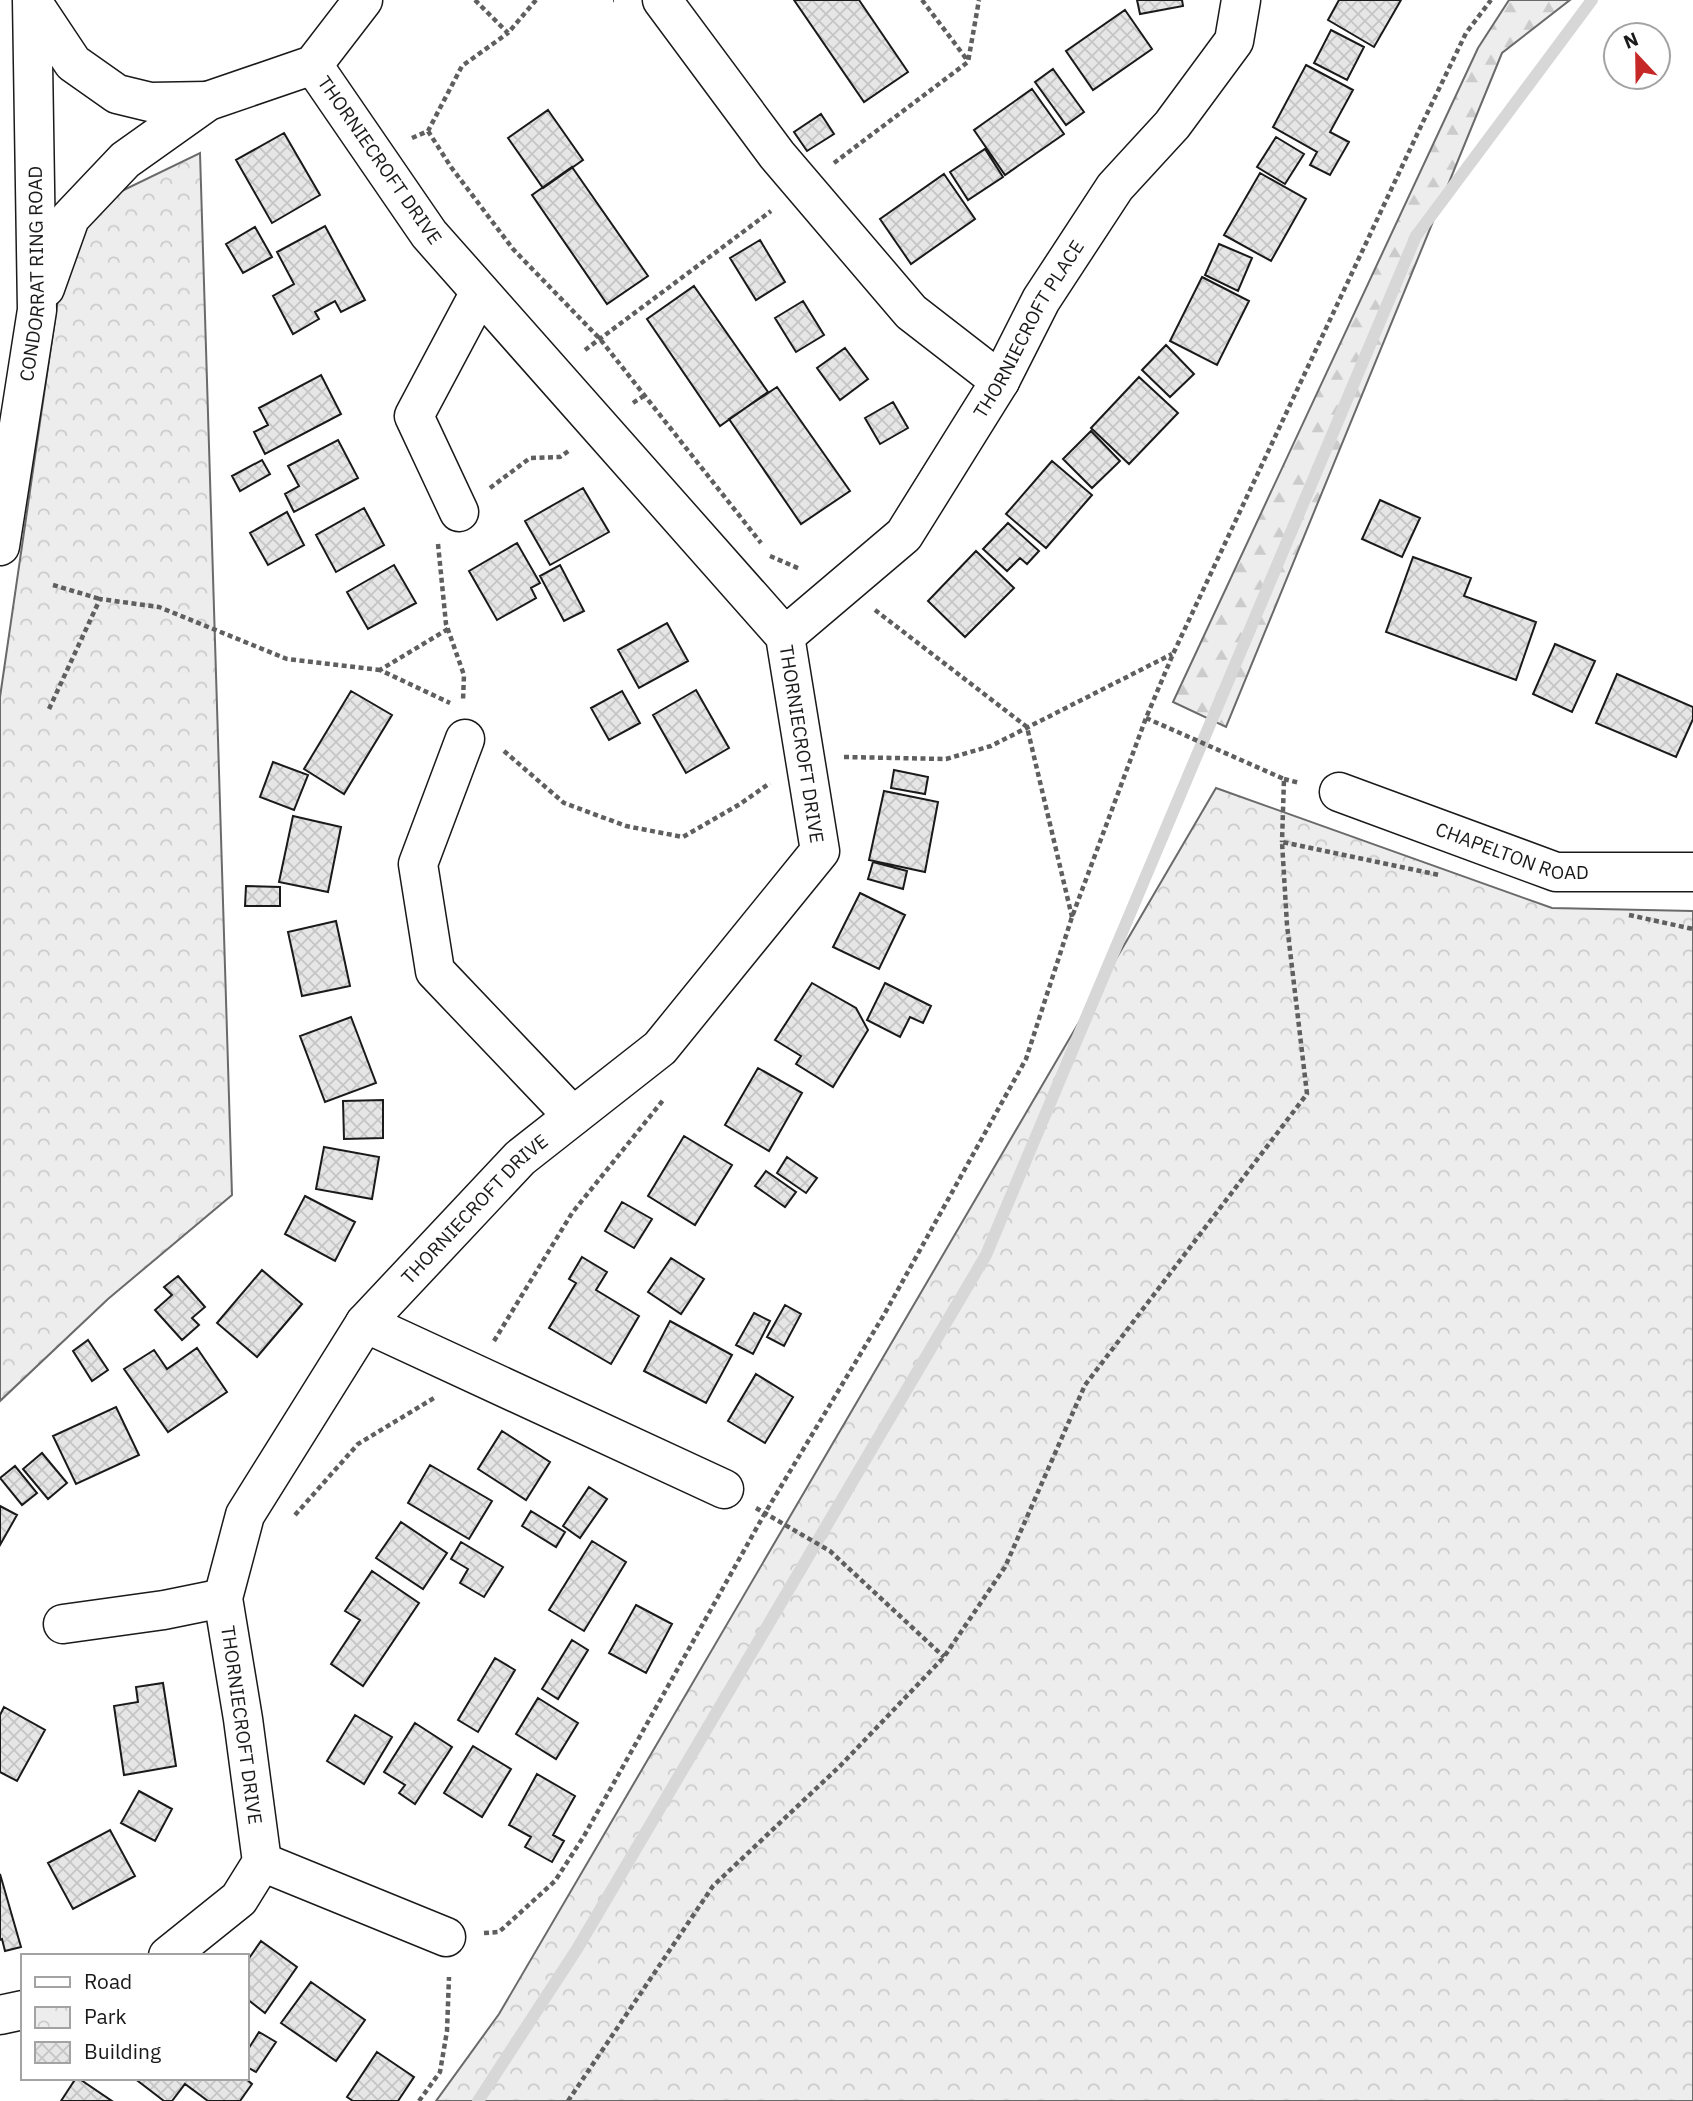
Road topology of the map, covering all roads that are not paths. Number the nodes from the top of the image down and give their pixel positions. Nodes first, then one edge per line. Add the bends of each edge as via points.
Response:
1 (363, 0) edge
2 (662, 0) edge
3 (1241, 0) edge
4 (33, 2) edge
5 (313, 65) junction
6 (208, 101) junction
7 (480, 292) junction
8 (37, 310) junction
9 (1000, 381) junction
10 (459, 512) road end
11 (0, 546) edge
12 (785, 636) junction
13 (476, 732) road end
14 (1339, 792) dead end
15 (1693, 872) edge
16 (573, 1116) junction
17 (365, 1323) junction
18 (724, 1489) road end
19 (223, 1598) junction
20 (63, 1624) dead end
21 (261, 1862) junction
22 (446, 1937) road end
23 (170, 1954) edge
24 (21, 2010) edge
25 (0, 2015) edge

1 - 5 street
2 - 9 street via 777,155 911,312
3 - 9 street, THORNIECROFT PLACE via 1234,41 1171,125 1115,187 1041,300
4 - 6 street via 73,63 117,94 150,103
4 - 8 street, CONDORRAT RING ROAD
5 - 6 street
5 - 7 street, THORNIECROFT DRIVE via 429,234
6 - 8 street via 125,160 70,218
7 - 10 street via 414,416
7 - 12 street, THORNIECROFT DRIVE
8 - 11 street, CONDORRAT RING ROAD
9 - 12 street, THORNIECROFT PLACE via 904,536
12 - 16 street, THORNIECROFT DRIVE via 820,851 660,1048
13 - 16 street via 418,864 435,971
14 - 15 street, CHAPELTON ROAD via 1556,872
16 - 17 street, THORNIECROFT DRIVE via 520,1158
17 - 18 street
17 - 19 street, THORNIECROFT DRIVE via 245,1516
19 - 20 street
19 - 21 street, THORNIECROFT DRIVE
21 - 22 street
21 - 23 street via 239,1899
24 - 25 street

